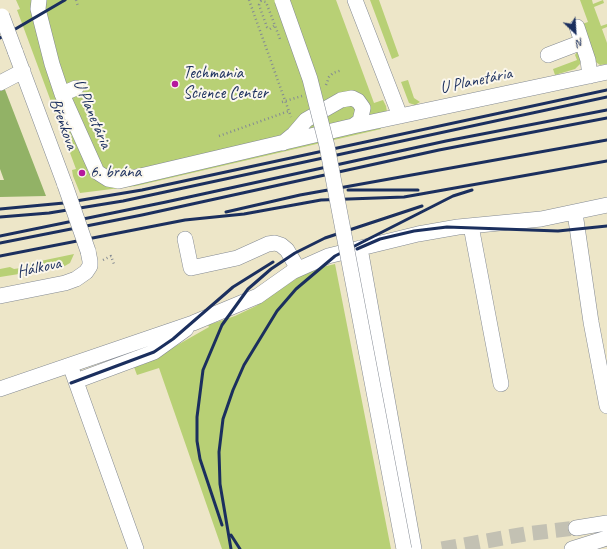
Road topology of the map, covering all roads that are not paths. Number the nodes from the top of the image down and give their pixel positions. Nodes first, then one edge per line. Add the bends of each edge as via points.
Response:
1 (39, 0) edge
2 (282, 0) edge
3 (357, 3) edge
4 (1, 14) edge
5 (577, 26) dead end
6 (582, 42) junction
7 (548, 54) dead end
8 (23, 71) junction
9 (607, 72) edge
10 (590, 76) junction
11 (0, 83) edge
12 (76, 88) dead end
13 (62, 94) junction
14 (400, 116) junction
15 (353, 126) junction
16 (283, 143) junction
17 (607, 206) edge
18 (575, 213) junction
19 (471, 226) junction
20 (185, 239) dead end
21 (360, 248) junction
22 (88, 251) joint
23 (298, 269) junction
24 (0, 296) edge
25 (193, 323) junction
26 (70, 365) junction
27 (76, 381) junction
28 (500, 384) dead end
29 (0, 389) edge
30 (607, 406) edge
31 (607, 523) edge
32 (576, 528) tunnel mouth
33 (607, 538) edge
34 (136, 549) edge
35 (404, 549) edge
36 (414, 549) edge
37 (572, 549) edge

1 - 13 street, U Planetária via 38,9
2 - 35 street, bridge via 310,79 327,146
3 - 14 street
4 - 8 street, Břeňkova, bridge
5 - 6 street
6 - 7 street
6 - 10 street
8 - 11 street
8 - 22 street, Břeňkova, bridge
9 - 10 street, U Planetária
10 - 14 street, U Planetária
12 - 13 street
13 - 16 street, U Planetária via 97,172 108,179 119,181
14 - 15 street, U Planetária
15 - 16 street, U Planetária
15 - 16 street, U Planetária via 360,121 363,108 352,98 341,100 306,120
17 - 18 street
18 - 19 street
18 - 30 street via 591,322
19 - 21 street via 418,234
19 - 28 street
20 - 23 street via 191,268 237,258 275,243 281,244 287,250
21 - 23 street via 328,256
21 - 36 street
22 - 24 street, Hálkova via 90,266 76,279 65,284
23 - 25 street via 258,296
25 - 26 street
25 - 27 street via 154,352
26 - 27 street
26 - 29 street
27 - 34 street
31 - 32 street
33 - 37 street

